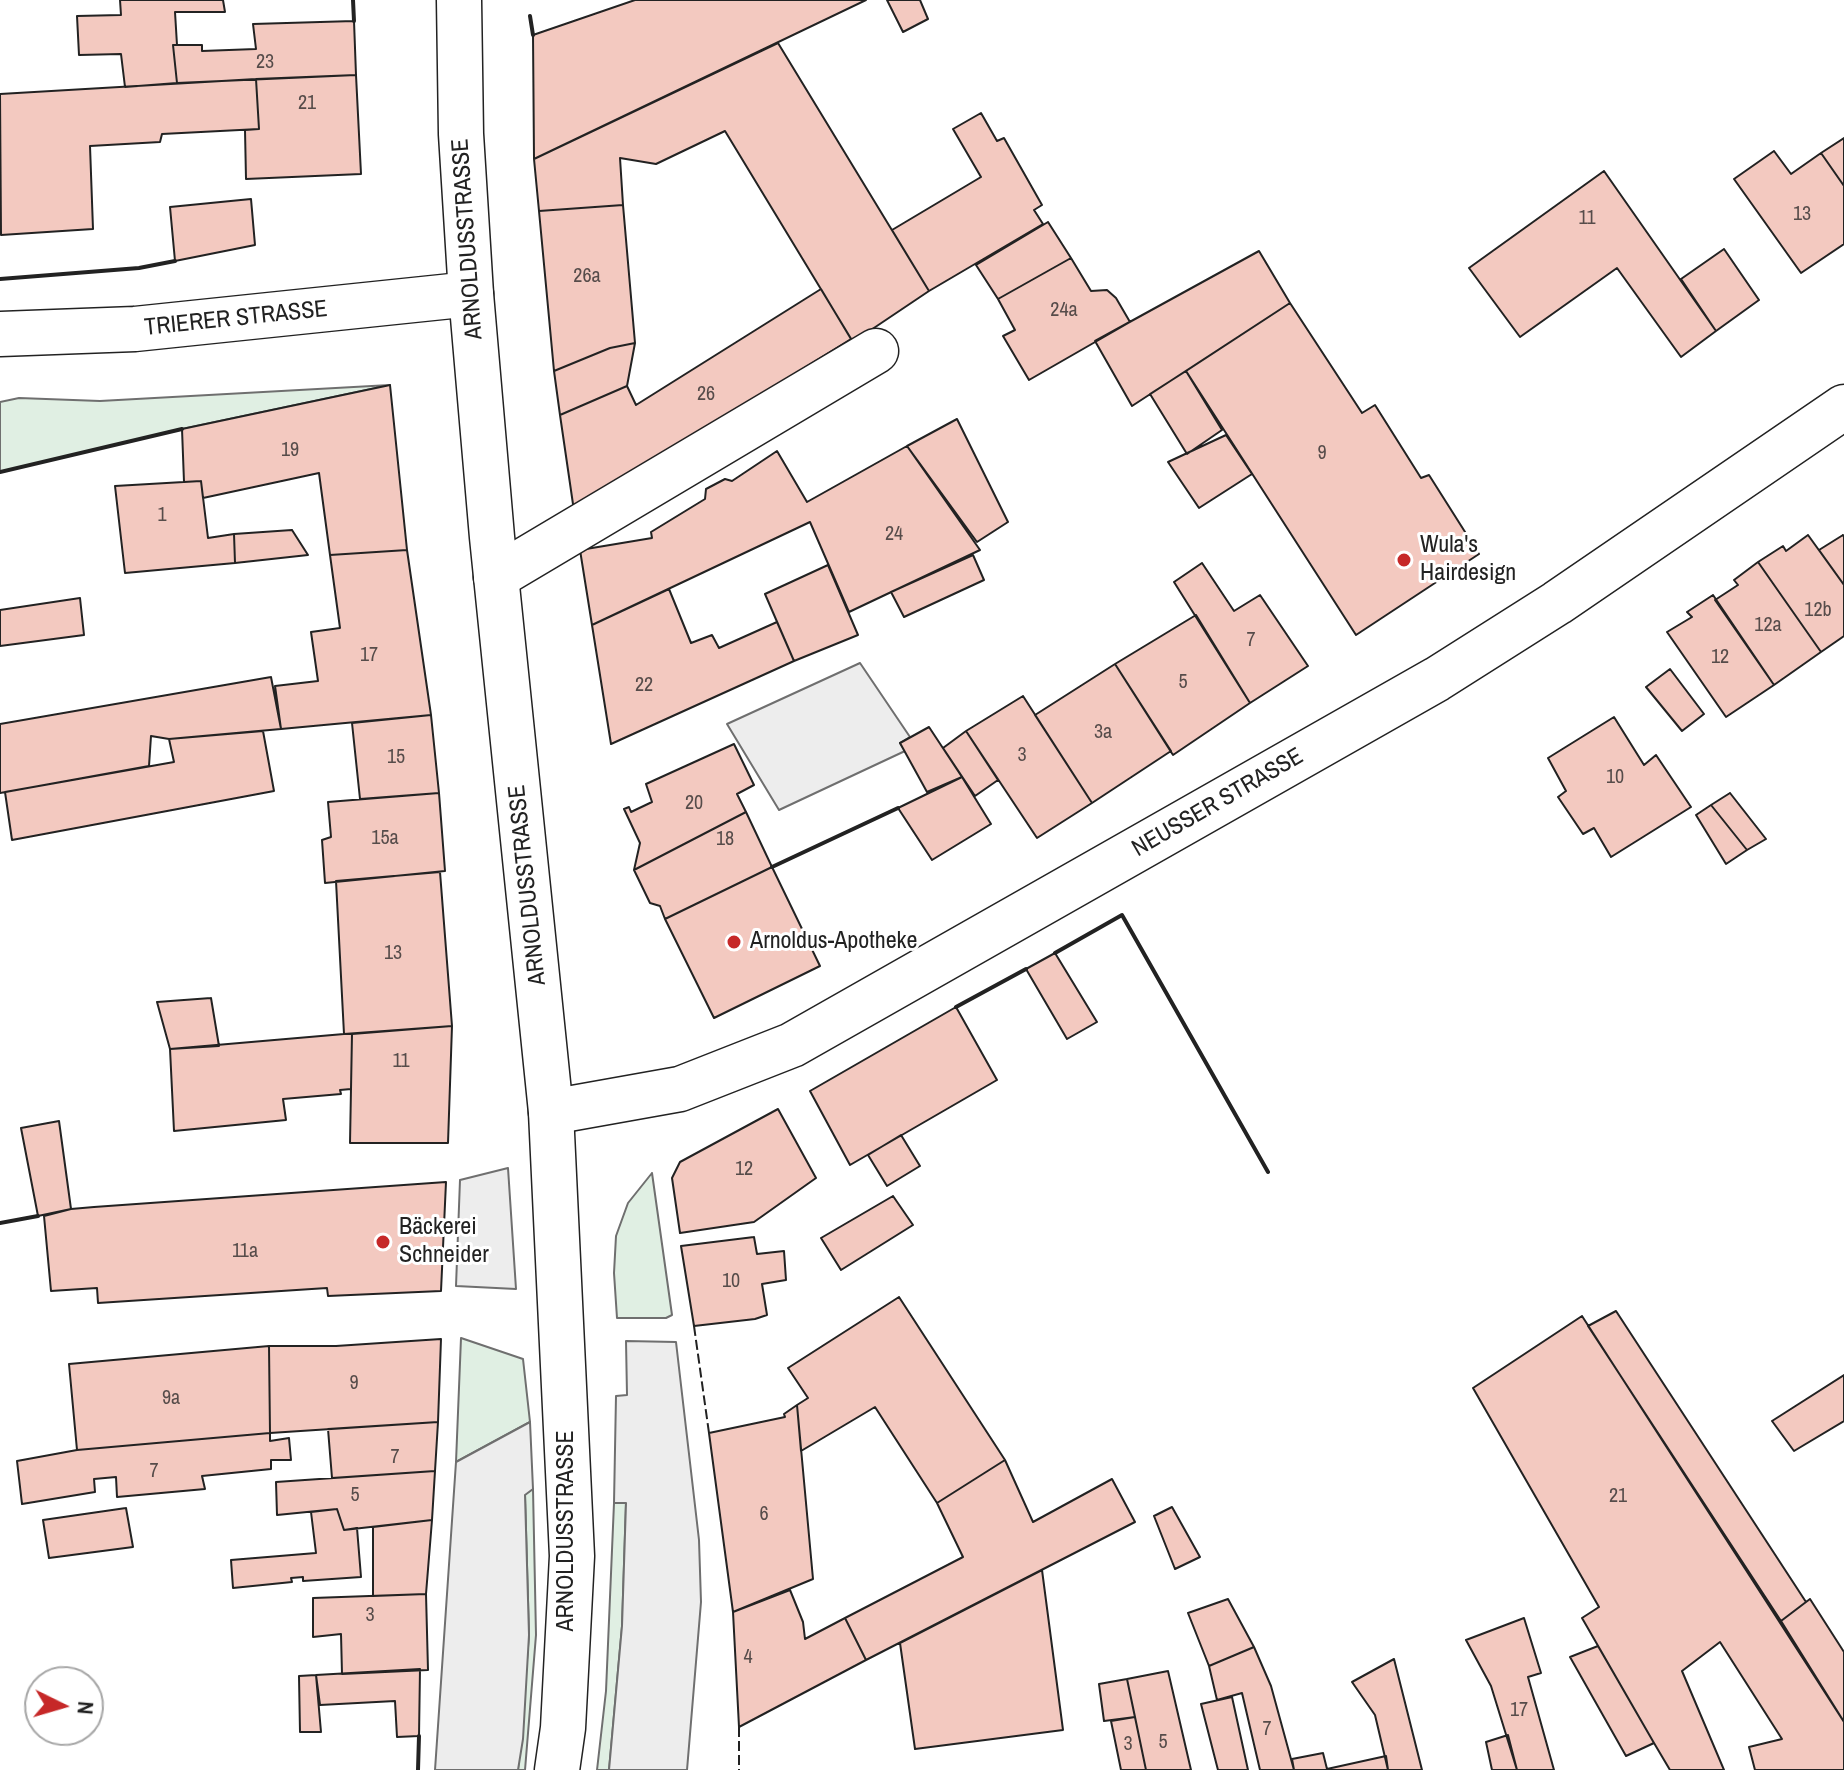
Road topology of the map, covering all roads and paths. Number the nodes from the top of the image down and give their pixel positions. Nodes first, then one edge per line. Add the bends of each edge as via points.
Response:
1 (459, 0) edge
2 (471, 294) junction
3 (0, 334) edge
4 (876, 351) dead end
5 (1844, 407) edge
6 (496, 577) junction
7 (551, 1112) junction
8 (557, 1770) edge

1 - 2 street, ARNOLDUSSTRASSE
2 - 3 street, TRIERER STRASSE via 135,329
2 - 6 street, ARNOLDUSSTRASSE
4 - 6 street
5 - 7 street, NEUSSER STRASSE via 1437,679 792,1045 680,1089
6 - 7 street, ARNOLDUSSTRASSE
7 - 8 street, ARNOLDUSSTRASSE via 572,1556

